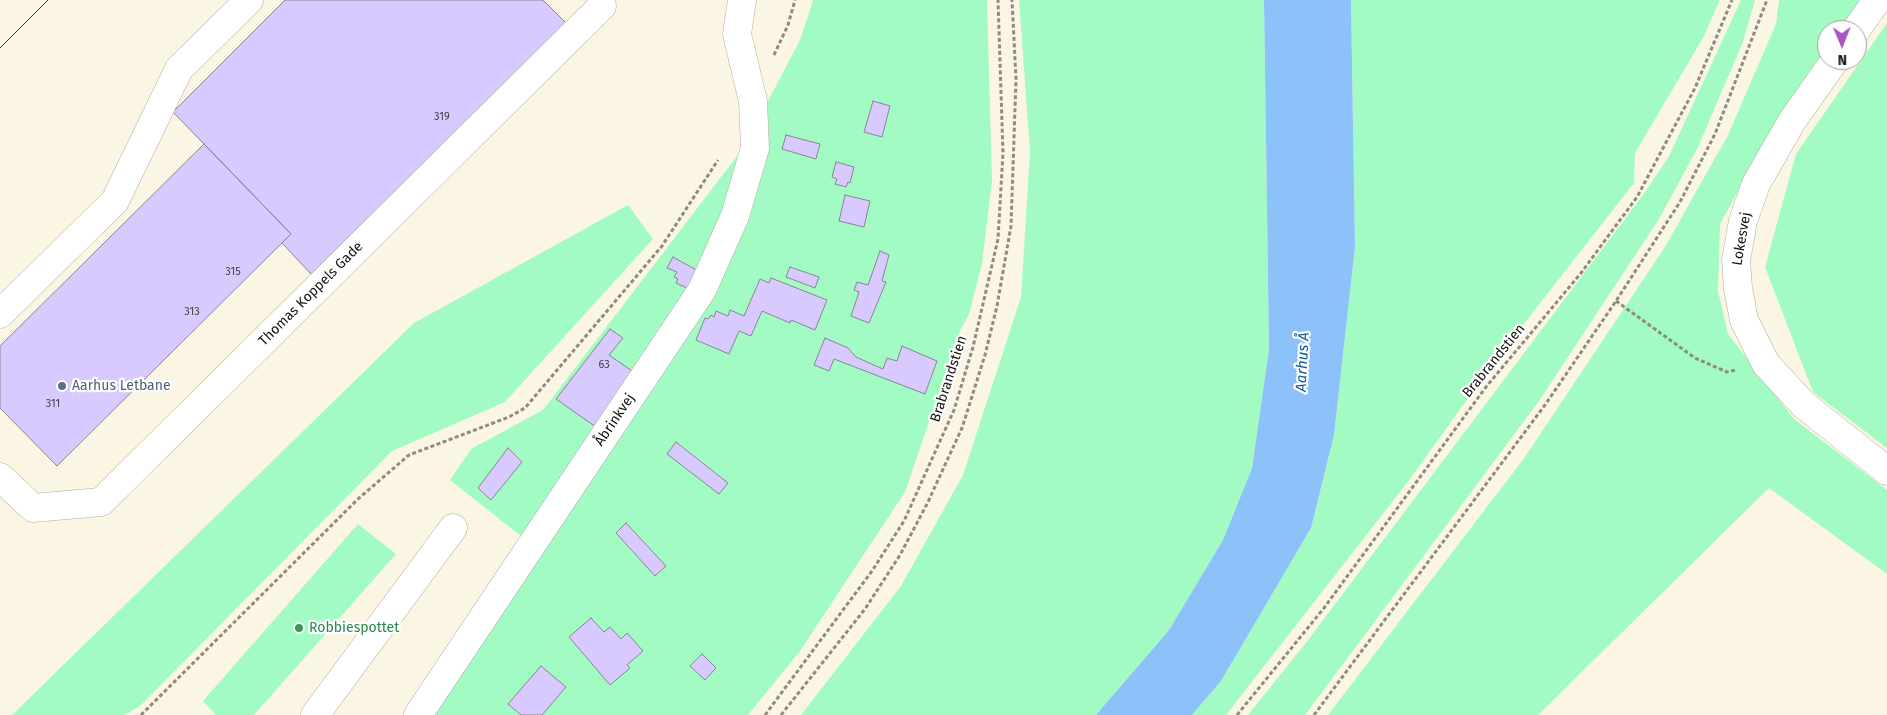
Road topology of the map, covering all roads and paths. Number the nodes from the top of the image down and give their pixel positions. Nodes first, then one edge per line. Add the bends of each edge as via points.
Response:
1 (249, 0) edge
2 (742, 0) edge
3 (795, 0) edge
4 (998, 0) edge
5 (1012, 0) edge
6 (1732, 0) edge
7 (1767, 0) edge
8 (1877, 0) edge
9 (602, 6) dead end
10 (1863, 20) edge
11 (772, 59) dead end
12 (1828, 70) edge
13 (723, 152) dead end
14 (1616, 301) junction
15 (0, 314) edge
16 (1766, 364) junction
17 (1887, 471) edge
18 (0, 477) edge
19 (453, 528) dead end
20 (141, 715) edge
21 (315, 715) edge
22 (418, 715) edge
23 (765, 715) edge
24 (781, 715) edge
25 (1237, 715) edge
26 (1314, 715) edge

1 - 15 street via 179,69 115,201
2 - 22 street, Åbrinkvej via 737,34 753,101 755,148 735,216 702,290
3 - 11 path via 788,25
4 - 23 path, Brabrandstien via 1003,153 998,239 973,347 954,410 904,521 872,571
5 - 24 path via 1016,79 1011,226 996,314 962,428 928,504 900,555 864,609
6 - 25 path, Brabrandstien via 1695,88 1636,197 1581,273 1486,387 1324,608
7 - 14 path via 1715,134 1680,202
8 - 10 street
9 - 18 street, Thomas Koppels Gade via 101,502 33,508
12 - 16 street, Lokesvej via 1792,121 1756,184 1743,221 1736,260 1738,288 1744,320
13 - 20 path via 662,246 525,408 409,455 358,499
14 - 16 path via 1695,358 1727,372
14 - 26 path via 1545,405
16 - 17 street, Lokesvej via 1804,405
19 - 21 street

